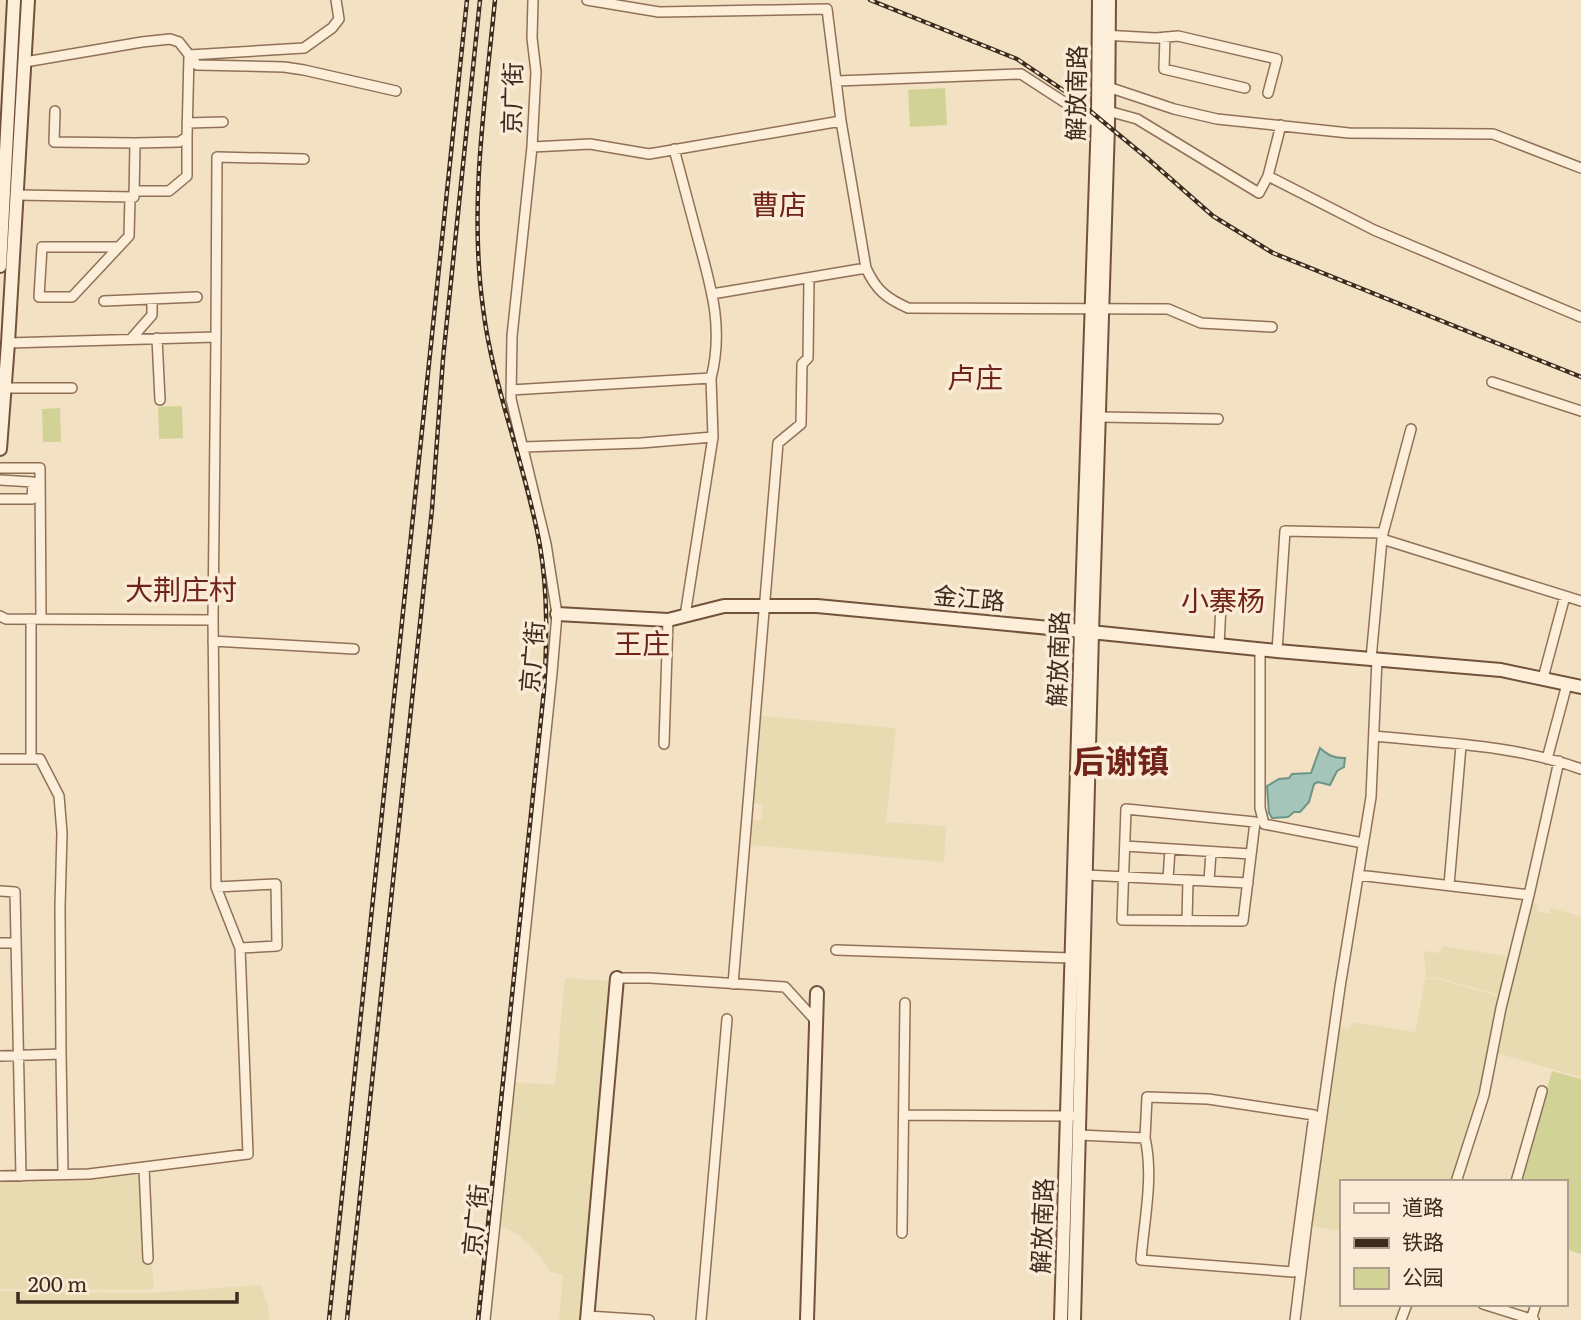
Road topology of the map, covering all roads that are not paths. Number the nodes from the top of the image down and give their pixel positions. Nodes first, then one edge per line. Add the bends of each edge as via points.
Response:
1 (14, 0) edge
2 (28, 0) edge
3 (336, 0) edge
4 (533, 0) edge
5 (587, 0) edge
6 (1099, 0) edge
7 (1109, 0) edge
8 (1103, 35) junction
9 (1165, 37) junction
10 (189, 55) junction
11 (25, 62) junction
12 (6, 67) edge
13 (836, 81) junction
14 (1108, 87) junction
15 (1245, 88) dead end
16 (396, 90) dead end
17 (1268, 93) dead end
18 (55, 111) dead end
19 (1108, 111) junction
20 (841, 121) junction
21 (223, 122) dead end
22 (187, 123) junction
23 (1098, 124) junction
24 (1281, 125) junction
25 (187, 137) junction
26 (135, 143) junction
27 (532, 147) junction
28 (674, 149) junction
29 (304, 159) dead end
30 (1581, 168) edge
31 (3, 170) edge
32 (1268, 176) junction
33 (132, 194) junction
34 (17, 195) junction
35 (119, 247) junction
36 (0, 256) edge
37 (0, 266) edge
38 (866, 268) junction
39 (808, 278) junction
40 (712, 293) junction
41 (197, 297) dead end
42 (152, 300) junction
43 (104, 301) dead end
44 (1096, 307) junction
45 (1581, 317) edge
46 (1272, 327) dead end
47 (216, 337) junction
48 (157, 338) junction
49 (131, 339) junction
50 (8, 343) junction
51 (711, 378) junction
52 (1492, 382) dead end
53 (5, 388) junction
54 (72, 388) dead end
55 (511, 390) junction
56 (160, 400) dead end
57 (2, 401) edge
58 (1581, 411) edge
59 (1099, 417) junction
60 (1218, 419) dead end
61 (1410, 429) dead end
62 (713, 437) junction
63 (523, 447) junction
64 (0, 449) edge
65 (0, 468) edge
66 (0, 480) edge
67 (0, 499) edge
68 (1383, 536) junction
69 (1565, 596) junction
70 (1581, 601) edge
71 (1221, 604) dead end
72 (766, 607) junction
73 (557, 614) junction
74 (0, 616) edge
75 (685, 616) junction
76 (36, 619) junction
77 (213, 620) junction
78 (668, 620) junction
79 (1086, 632) junction
80 (213, 641) junction
81 (1219, 646) junction
82 (354, 649) dead end
83 (1260, 650) junction
84 (1277, 652) junction
85 (1374, 659) junction
86 (1543, 678) junction
87 (1567, 684) junction
88 (1581, 687) edge
89 (1374, 736) junction
90 (664, 744) dead end
91 (1461, 746) junction
92 (0, 759) edge
93 (31, 759) junction
94 (1547, 759) junction
95 (1559, 761) junction
96 (1581, 769) edge
97 (1363, 843) junction
98 (1125, 846) junction
99 (1170, 849) junction
100 (1211, 852) junction
101 (1251, 854) junction
102 (1086, 875) junction
103 (1357, 875) junction
104 (1124, 877) junction
105 (1168, 879) junction
106 (1188, 880) junction
107 (1209, 881) junction
108 (1248, 883) junction
109 (1449, 885) junction
110 (216, 887) junction
111 (0, 891) edge
112 (1528, 895) junction
113 (1187, 920) junction
114 (0, 943) edge
115 (16, 943) junction
116 (240, 948) junction
117 (836, 950) dead end
118 (1071, 958) junction
119 (617, 978) joint
120 (733, 984) junction
121 (817, 993) dead end
122 (905, 1003) dead end
123 (727, 1020) dead end
124 (816, 1021) junction
125 (61, 1054) junction
126 (0, 1056) edge
127 (19, 1056) junction
128 (1542, 1091) dead end
129 (904, 1115) junction
130 (1074, 1116) junction
131 (1079, 1135) junction
132 (1145, 1138) junction
133 (144, 1168) junction
134 (63, 1174) junction
135 (0, 1176) edge
136 (21, 1176) junction
137 (1457, 1180) edge
138 (1517, 1180) edge
139 (902, 1233) dead end
140 (148, 1259) dead end
141 (1489, 1306) edge
142 (587, 1318) edge
143 (485, 1320) edge
144 (649, 1320) edge
145 (701, 1320) edge
146 (807, 1320) edge
147 (1061, 1320) edge
148 (1074, 1320) edge
149 (1294, 1320) edge
150 (1532, 1320) edge

1 - 12 main road
2 - 11 main road
3 - 10 street via 339,19 304,48
4 - 27 street, 京广街
5 - 13 street via 659,12 827,9
6 - 8 main road, 解放南路
7 - 8 main road, 解放南路
8 - 9 street
8 - 14 main road, 解放南路
8 - 23 main road, 解放南路
9 - 15 street via 1164,69
9 - 17 street via 1278,59
10 - 11 street via 170,39
10 - 16 street via 197,65 284,67
10 - 22 street
11 - 12 main road
11 - 34 main road
12 - 31 main road
13 - 20 street
13 - 23 street via 1021,74
14 - 19 main road, 解放南路
14 - 24 street via 1174,109
18 - 26 street via 54,142
19 - 32 street via 1137,119 1259,193
19 - 44 main road, 解放南路
20 - 28 street
20 - 38 street
21 - 22 street
22 - 25 street
23 - 44 main road, 解放南路
24 - 30 street via 1349,132 1493,134
24 - 32 street
25 - 26 street via 180,142
25 - 33 street via 187,176 169,191
26 - 33 street
27 - 28 street via 590,144 649,154
27 - 55 street, 京广街 via 512,336
28 - 40 street
29 - 47 street via 217,156
31 - 36 main road
32 - 45 street via 1374,230
33 - 34 street
33 - 35 street via 130,236
34 - 50 main road
35 - 35 street via 72,298 39,298 42,247
36 - 37 main road
38 - 39 street
38 - 44 street via 883,294 908,308
39 - 40 street
39 - 72 street via 808,358 802,364 801,424 778,443
40 - 51 street via 717,345
41 - 42 street
42 - 43 street
42 - 49 street via 152,315
44 - 46 street via 1168,309 1201,323
44 - 59 main road, 解放南路
44 - 79 main road, 解放南路
47 - 48 street
47 - 77 street
48 - 49 street
48 - 56 street
49 - 50 street
50 - 53 main road
51 - 55 street
51 - 62 street
52 - 58 street
53 - 54 street
53 - 57 main road
55 - 63 street, 京广街
57 - 64 main road
59 - 60 street
59 - 79 main road, 解放南路
61 - 68 street
62 - 63 street
62 - 75 street
63 - 73 street, 京广街
65 - 76 street via 40,468
66 - 67 street via 33,482 32,499
68 - 69 street
68 - 84 street via 1285,531
68 - 85 street
69 - 70 street
69 - 86 street
71 - 81 street
72 - 75 main road, 金江路 via 724,606
72 - 79 main road, 金江路 via 817,606
72 - 120 street
73 - 78 main road, 金江路
73 - 143 street, 京广街
74 - 76 street
75 - 78 main road, 金江路
76 - 77 street
76 - 93 street
77 - 80 street
78 - 90 street
79 - 81 main road, 金江路
79 - 102 main road, 解放南路
79 - 118 main road, 解放南路
80 - 82 street
80 - 110 street
81 - 83 main road, 金江路
83 - 84 main road, 金江路
83 - 97 street via 1260,808 1264,824
84 - 85 main road, 金江路
85 - 86 main road, 金江路
85 - 89 street
86 - 87 main road, 金江路
87 - 88 main road, 金江路
87 - 94 street
89 - 91 street
89 - 97 street
91 - 94 street
91 - 109 street
92 - 93 street
93 - 125 street via 40,759 59,796
94 - 95 street
95 - 96 street
95 - 112 street
97 - 103 street
98 - 99 street
98 - 101 street via 1126,809 1255,822
98 - 104 street
99 - 100 street
99 - 105 street
100 - 101 street
100 - 107 street
101 - 108 street
102 - 104 street
102 - 130 main road, 解放南路
103 - 109 street
103 - 149 street
104 - 105 street
104 - 113 street via 1122,920
105 - 106 street
106 - 107 street
106 - 113 street
107 - 108 street
108 - 113 street via 1243,921
109 - 112 street
110 - 116 street
110 - 116 street via 276,884 277,946
111 - 115 street via 15,892
112 - 137 street via 1484,1095
114 - 115 street
115 - 127 street
116 - 133 street via 248,1154
117 - 118 street
118 - 130 main road, 解放南路
119 - 120 street
119 - 142 main road
120 - 124 street via 785,987
121 - 124 main road
122 - 129 street
123 - 145 street
124 - 146 main road
125 - 127 street
125 - 134 street
126 - 127 street
127 - 136 street
128 - 138 street
129 - 130 street
129 - 139 street
130 - 131 main road, 解放南路
130 - 147 main road, 解放南路
131 - 132 street
131 - 148 main road, 解放南路
132 - 132 street via 1149,1169 1141,1260 1293,1272 1314,1115 1208,1099 1147,1097
133 - 134 street
133 - 140 street
134 - 136 street
135 - 136 street
141 - 150 street
142 - 144 street

